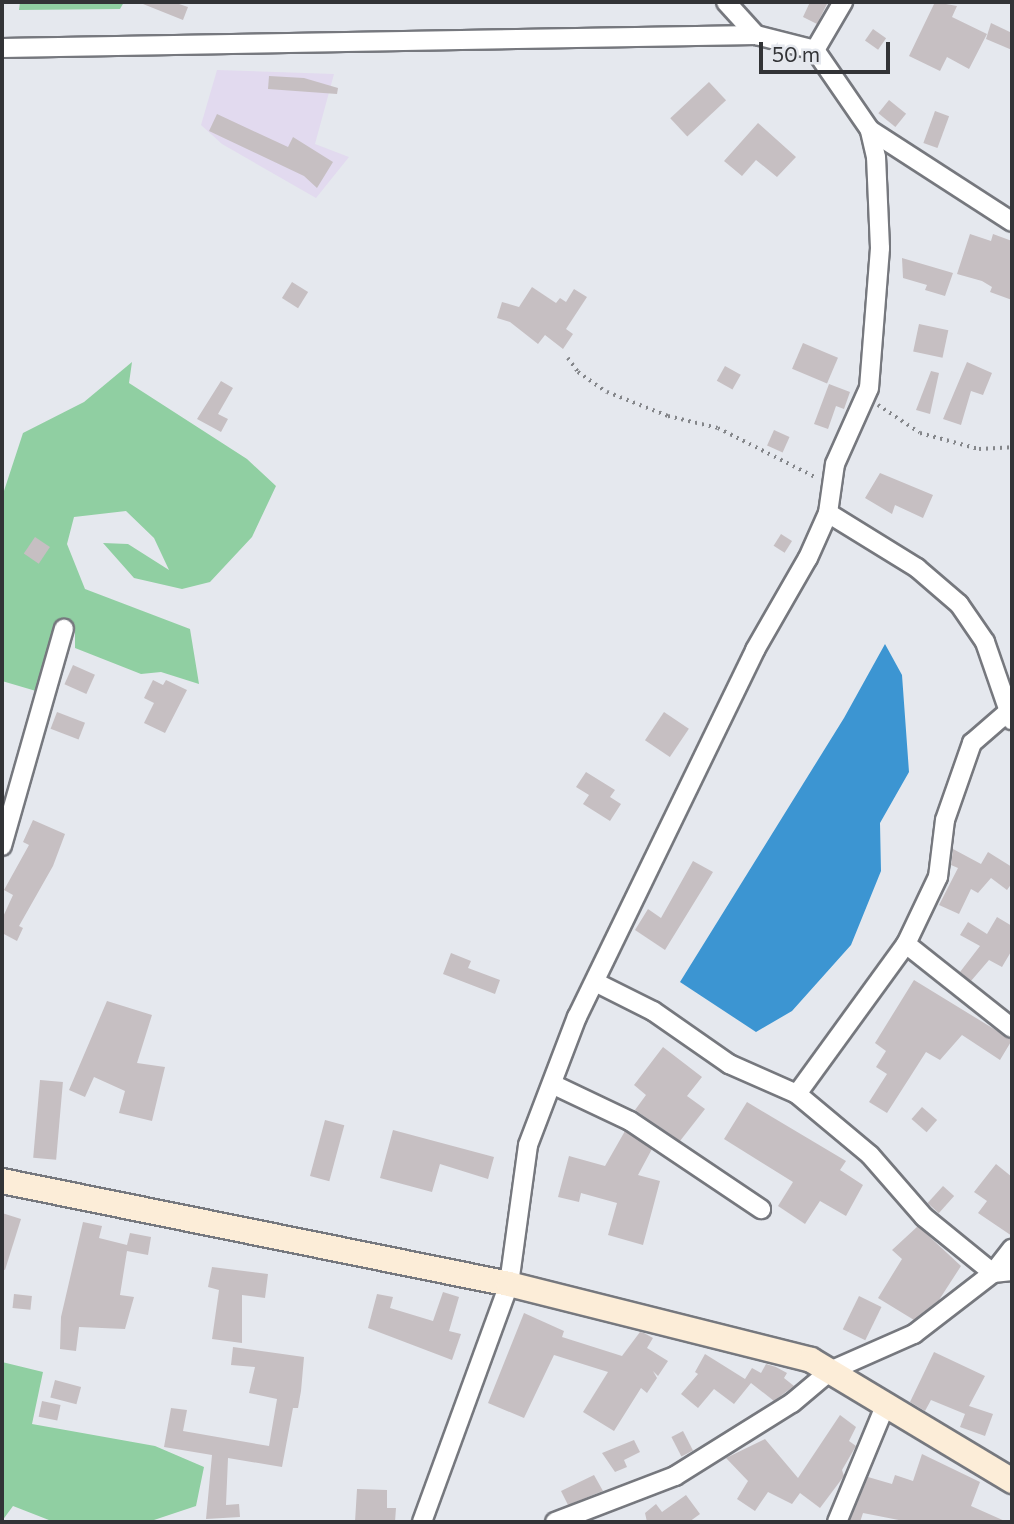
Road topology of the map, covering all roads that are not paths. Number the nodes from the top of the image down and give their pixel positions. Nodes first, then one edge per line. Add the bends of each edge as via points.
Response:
1 (726, 2) edge
2 (843, 2) edge
3 (756, 35) junction
4 (2, 48) edge
5 (815, 50) junction
6 (870, 130) junction
7 (1012, 222) edge
8 (828, 513) junction
9 (64, 629) dead end
10 (1011, 715) edge
11 (2, 845) edge
12 (906, 944) junction
13 (596, 982) junction
14 (1012, 1028) edge
15 (552, 1084) junction
16 (797, 1094) junction
17 (2, 1181) edge
18 (761, 1209) dead end
19 (1012, 1249) edge
20 (1012, 1271) edge
21 (993, 1273) junction
22 (509, 1284) junction
23 (830, 1371) junction
24 (885, 1406) junction
25 (1012, 1481) edge
26 (422, 1522) edge
27 (555, 1522) edge
28 (837, 1522) edge

1 - 3 street
2 - 5 street
3 - 4 street
3 - 5 street
5 - 6 street
6 - 7 street
6 - 8 street via 880,248 865,396 835,464
8 - 10 street via 917,568 959,604 985,642
8 - 13 street via 652,856
9 - 11 street
10 - 12 street via 972,743 945,820 937,877
12 - 14 street
12 - 16 street
13 - 15 street
13 - 16 street via 653,1011 729,1064
15 - 18 street via 630,1121
15 - 22 street via 528,1145
16 - 21 street via 870,1155 924,1217
17 - 22 main road
19 - 21 street
20 - 21 street
21 - 23 street via 914,1334
22 - 23 main road via 811,1360
22 - 26 street
23 - 24 main road
23 - 27 street via 792,1404 675,1476
24 - 25 main road
24 - 28 street

